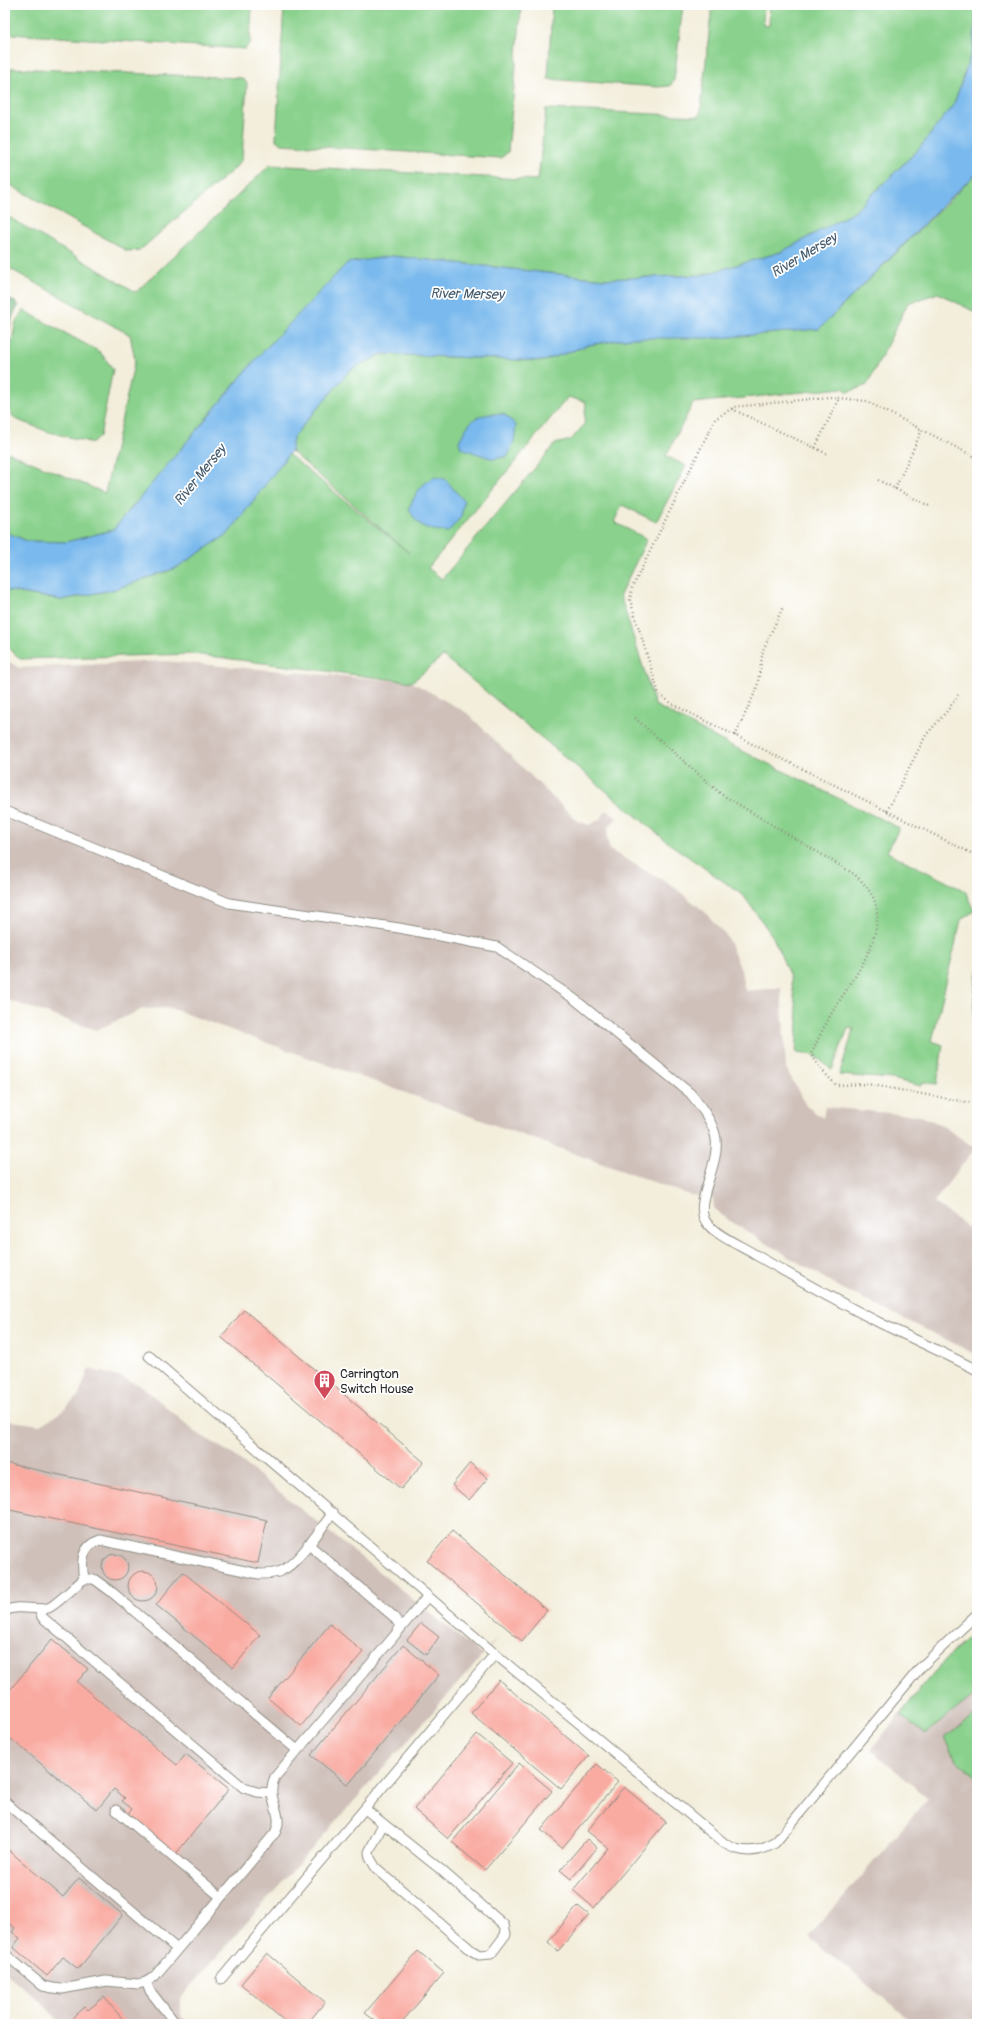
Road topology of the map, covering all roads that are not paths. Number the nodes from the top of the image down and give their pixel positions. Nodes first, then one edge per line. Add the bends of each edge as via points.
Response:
1 (5, 811) edge
2 (149, 1356) dead end
3 (977, 1370) edge
4 (333, 1514) junction
5 (308, 1544) junction
6 (84, 1579) junction
7 (428, 1596) junction
8 (7, 1607) edge
9 (39, 1609) junction
10 (977, 1614) edge
11 (399, 1630) junction
12 (496, 1654) junction
13 (297, 1750) junction
14 (271, 1793) junction
15 (5, 1802) edge
16 (365, 1809) junction
17 (116, 1810) dead end
18 (383, 1824) junction
19 (221, 1898) junction
20 (176, 1949) junction
21 (5, 1954) edge
22 (221, 1979) dead end
23 (146, 1982) junction
24 (176, 2024) edge

1 - 3 lane via 228,903 399,928 497,947 573,998 690,1093 703,1109 715,1134 717,1156 704,1198 702,1212 706,1222 719,1233 787,1273 882,1324
2 - 4 lane
4 - 5 lane
4 - 7 lane
5 - 6 lane via 290,1565 281,1571 260,1574 100,1540 91,1543 86,1549 82,1564
5 - 11 lane via 393,1616 399,1624
6 - 9 lane via 50,1608
6 - 13 lane via 100,1582
7 - 11 lane
7 - 12 lane
8 - 9 lane
9 - 14 lane via 42,1617 244,1788
10 - 12 lane via 920,1668 776,1843 749,1852 724,1843
11 - 13 lane
12 - 16 lane
13 - 14 lane via 275,1777
14 - 19 lane via 279,1820 277,1829
15 - 20 lane
16 - 18 lane
16 - 22 lane
17 - 19 lane
18 - 18 lane via 504,1925 506,1934 490,1954 479,1955 471,1950 376,1868 369,1852
19 - 20 lane
20 - 23 lane via 154,1977
21 - 23 lane via 43,1986 53,1988 62,1989 106,1981 138,1984
23 - 24 lane

